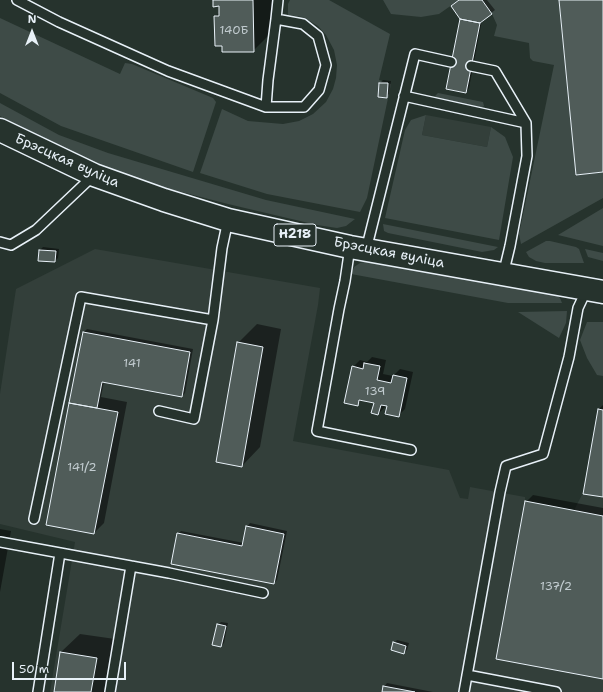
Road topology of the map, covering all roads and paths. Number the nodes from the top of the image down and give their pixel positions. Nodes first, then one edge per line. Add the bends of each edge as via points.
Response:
1 (17, 0) edge
2 (278, 0) edge
3 (276, 19) junction
4 (451, 62) dead end
5 (471, 66) dead end
6 (404, 96) junction
7 (266, 107) junction
8 (526, 123) junction
9 (0, 130) edge
10 (94, 175) junction
11 (228, 220) junction
12 (0, 242) edge
13 (358, 248) junction
14 (503, 274) junction
15 (595, 290) edge
16 (213, 320) junction
17 (159, 411) dead end
18 (411, 450) dead end
19 (34, 519) dead end
20 (0, 542) edge
21 (60, 553) junction
22 (131, 566) junction
23 (263, 593) dead end
24 (467, 675) junction
25 (38, 692) edge
26 (110, 692) edge
27 (464, 692) edge
28 (556, 692) edge

1 - 7 lane via 59,22 168,71
2 - 3 lane
3 - 7 lane
3 - 7 lane via 303,24 318,36 326,65 319,90 304,107
4 - 6 lane via 415,54
5 - 8 lane via 495,71
6 - 8 lane
6 - 13 lane
8 - 14 lane via 527,156
9 - 10 main road, Брэсцкая вуліца / Н218
10 - 11 main road, Брэсцкая вуліца / Н218
10 - 12 lane via 36,230 11,245
11 - 13 main road, Брэсцкая вуліца / Н218
11 - 16 lane
13 - 14 main road, Брэсцкая вуліца / Н218
13 - 18 lane via 317,431
14 - 15 main road, Брэсцкая вуліца / Н218
15 - 24 lane via 578,308 569,357 543,454 506,466
16 - 17 lane via 194,419
16 - 19 lane via 81,297
20 - 21 lane
21 - 22 lane
21 - 25 lane
22 - 23 lane
22 - 26 lane
24 - 27 lane
24 - 28 lane

